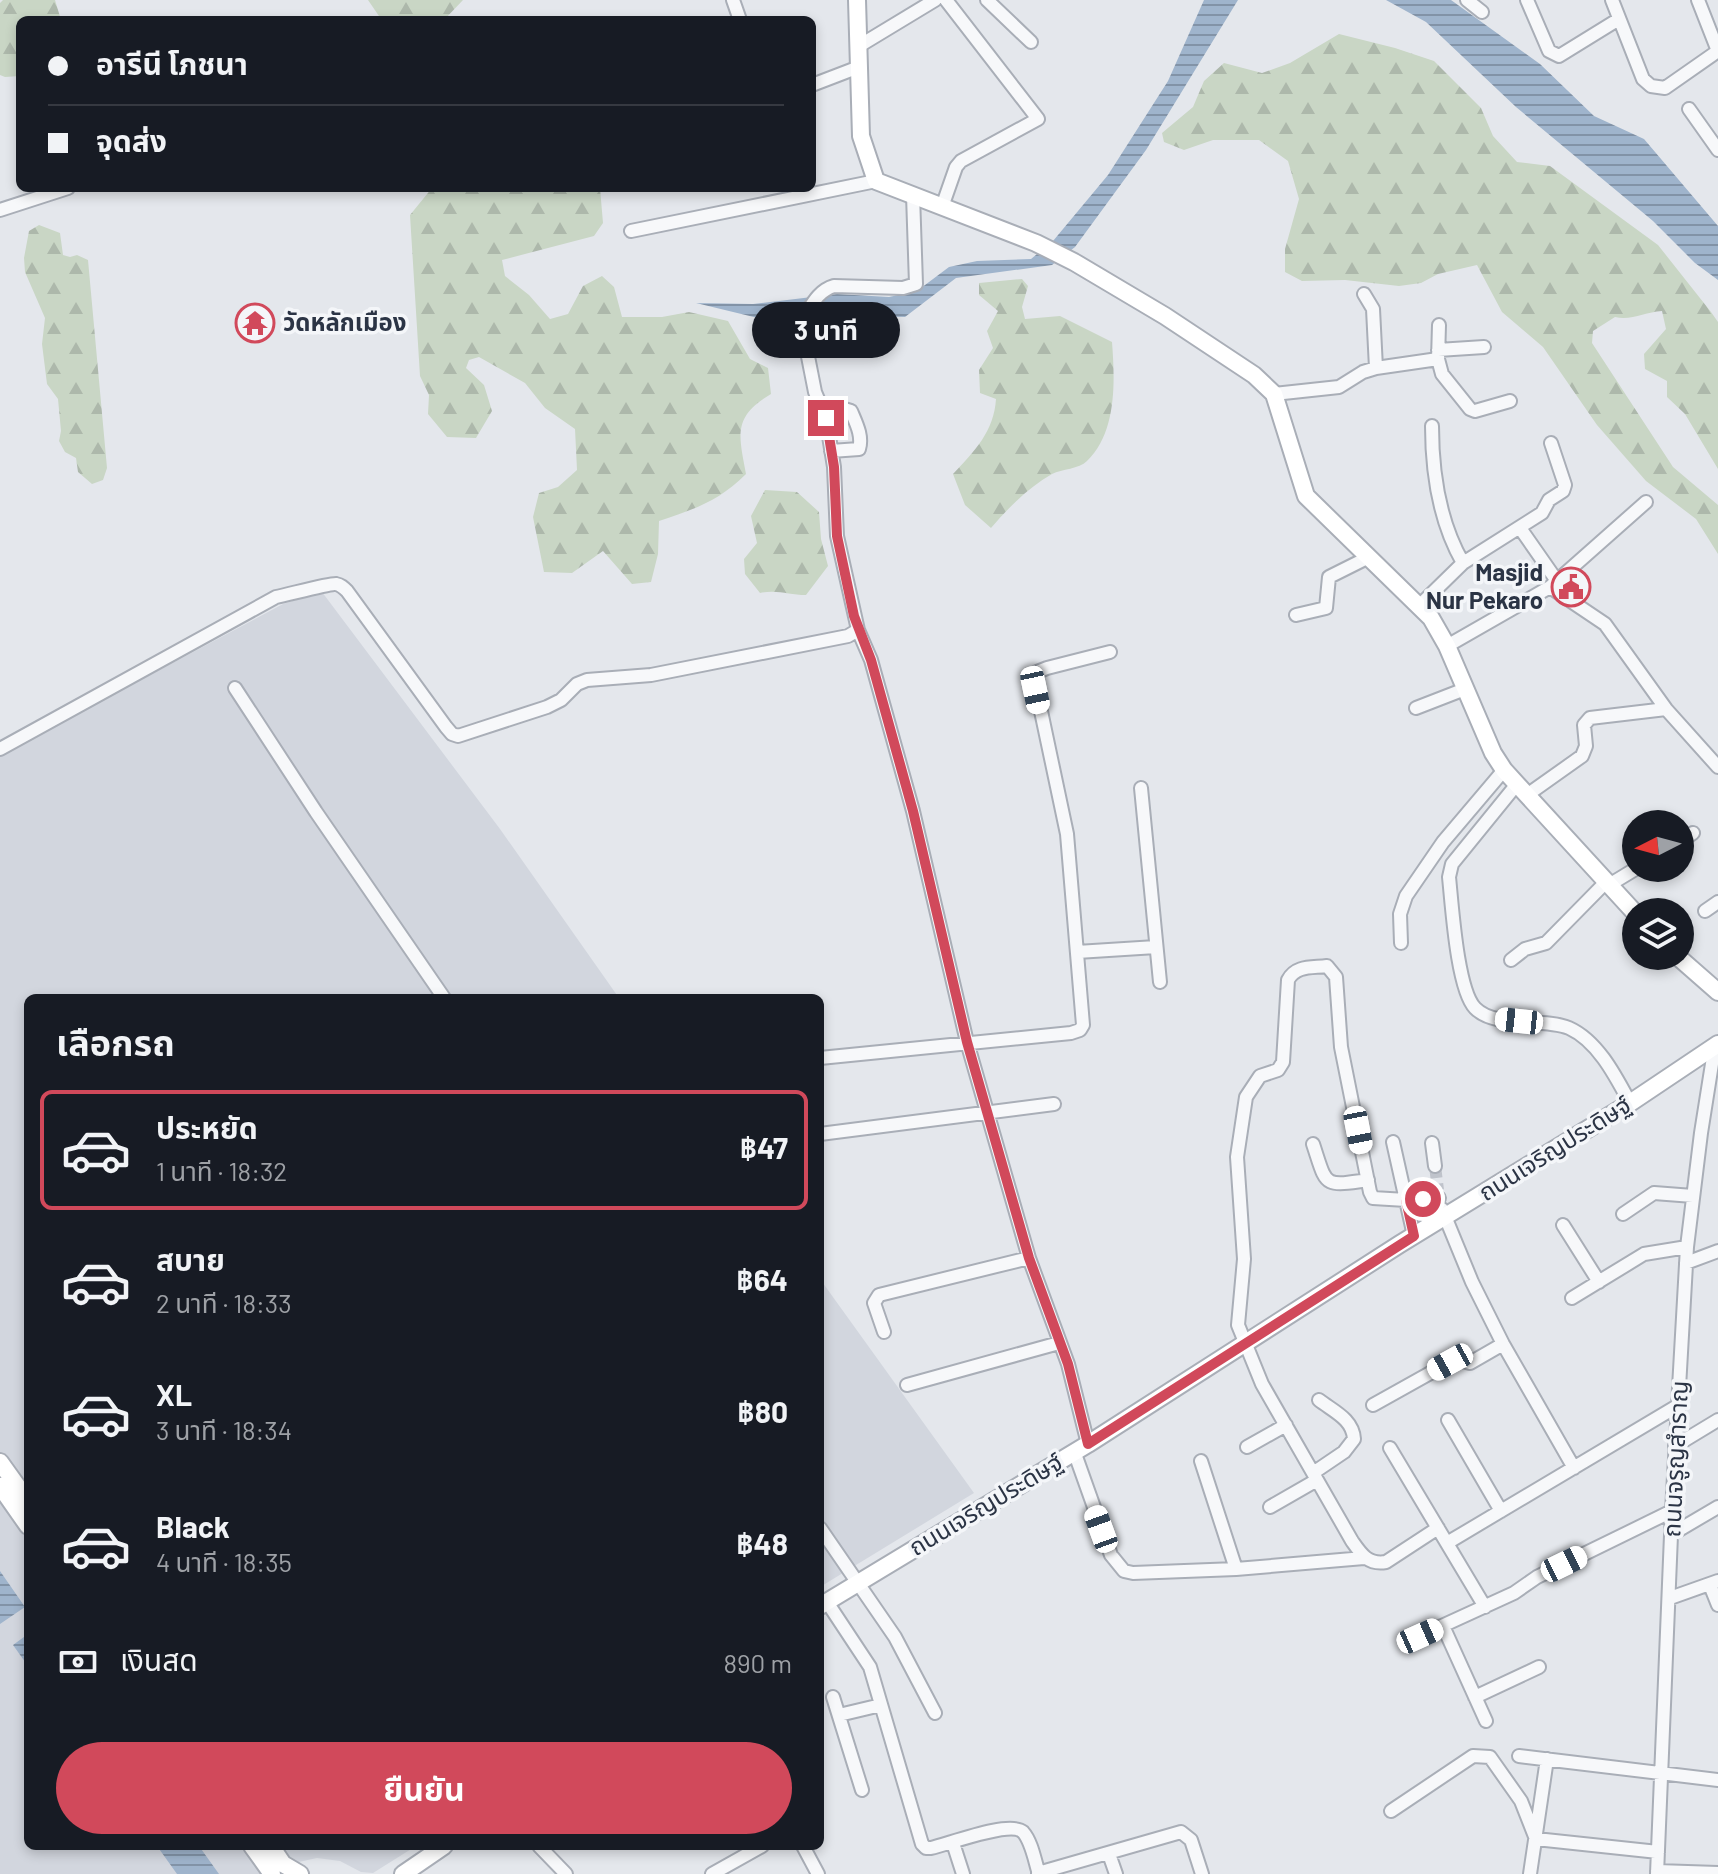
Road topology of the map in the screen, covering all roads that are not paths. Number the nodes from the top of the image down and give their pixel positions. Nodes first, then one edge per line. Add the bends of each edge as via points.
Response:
1 (857, 0) edge
2 (935, 0) edge
3 (946, 0) edge
4 (987, 0) edge
5 (1467, 0) edge
6 (1527, 0) edge
7 (1612, 0) edge
8 (1698, 0) edge
9 (1482, 12) dead end
10 (1619, 19) junction
11 (1031, 42) dead end
12 (859, 46) junction
13 (1718, 51) edge
14 (859, 67) junction
15 (816, 83) edge
16 (1689, 109) dead end
17 (1718, 150) edge
18 (876, 181) junction
19 (56, 192) edge
20 (913, 195) junction
21 (942, 207) junction
22 (0, 210) edge
23 (631, 231) dead end
24 (1364, 294) dead end
25 (1439, 325) dead end
26 (1484, 347) dead end
27 (1438, 355) junction
28 (1376, 368) junction
29 (1274, 394) junction
30 (1510, 401) dead end
31 (821, 409) junction
32 (1432, 426) dead end
33 (1551, 443) dead end
34 (831, 451) junction
35 (1646, 502) dead end
36 (1520, 528) junction
37 (1369, 557) junction
38 (1463, 563) junction
39 (1554, 584) junction
40 (1419, 606) junction
41 (1296, 615) dead end
42 (858, 630) junction
43 (1447, 646) junction
44 (1110, 652) dead end
45 (235, 688) dead end
46 (1465, 689) junction
47 (1416, 708) dead end
48 (1666, 709) junction
49 (0, 749) edge
50 (1718, 767) edge
51 (1504, 770) junction
52 (1141, 788) dead end
53 (1522, 790) junction
54 (1622, 876) edge
55 (1608, 884) junction
56 (1622, 899) edge
57 (1718, 902) edge
58 (1705, 911) dead end
59 (1401, 943) dead end
60 (1156, 947) junction
61 (1077, 952) junction
62 (1511, 960) dead end
63 (1693, 970) edge
64 (1160, 982) dead end
65 (1718, 992) edge
66 (441, 994) edge
67 (967, 1042) junction
68 (1717, 1046) edge
69 (824, 1058) edge
70 (1630, 1103) junction
71 (1054, 1104) dead end
72 (988, 1111) junction
73 (824, 1133) edge
74 (1393, 1142) dead end
75 (1432, 1143) dead end
76 (1313, 1144) dead end
77 (1435, 1166) tunnel mouth
78 (1368, 1180) junction
79 (1693, 1196) junction
80 (1406, 1200) junction
81 (1623, 1214) dead end
82 (1444, 1218) junction
83 (1563, 1225) dead end
84 (1414, 1236) junction
85 (1687, 1247) junction
86 (1718, 1251) edge
87 (1029, 1258) junction
88 (1686, 1263) junction
89 (1599, 1282) junction
90 (1572, 1298) dead end
91 (884, 1332) dead end
92 (1059, 1343) junction
93 (1244, 1344) junction
94 (1503, 1344) junction
95 (907, 1385) dead end
96 (1319, 1400) dead end
97 (1373, 1405) dead end
98 (1679, 1405) junction
99 (1448, 1420) dead end
100 (1718, 1420) edge
101 (1286, 1425) junction
102 (1675, 1446) junction
103 (1247, 1447) dead end
104 (1081, 1448) junction
105 (1390, 1448) dead end
106 (1201, 1461) dead end
107 (0, 1462) edge
108 (1574, 1468) junction
109 (1315, 1476) junction
110 (0, 1486) edge
111 (24, 1495) edge
112 (1270, 1507) dead end
113 (1718, 1507) edge
114 (1501, 1511) junction
115 (1672, 1511) junction
116 (24, 1520) edge
117 (1438, 1528) junction
118 (824, 1534) edge
119 (1672, 1534) junction
120 (1447, 1543) junction
121 (1364, 1558) junction
122 (1236, 1569) junction
123 (1714, 1583) edge
124 (857, 1584) junction
125 (1670, 1598) junction
126 (824, 1604) edge
127 (1718, 1605) edge
128 (1485, 1607) junction
129 (1443, 1626) junction
130 (1420, 1636) dead end
131 (1539, 1667) dead end
132 (833, 1697) dead end
133 (1475, 1697) junction
134 (881, 1705) junction
135 (935, 1713) dead end
136 (839, 1715) junction
137 (1486, 1721) dead end
138 (1519, 1756) dead end
139 (1547, 1759) junction
140 (1663, 1772) junction
141 (1718, 1780) edge
142 (862, 1790) dead end
143 (1391, 1811) dead end
144 (1536, 1839) junction
145 (953, 1843) junction
146 (255, 1850) edge
147 (274, 1850) edge
148 (438, 1850) edge
149 (543, 1850) edge
150 (755, 1850) edge
151 (805, 1850) edge
152 (1658, 1852) junction
153 (1109, 1854) junction
154 (1657, 1873) edge
155 (1718, 1873) edge
156 (272, 1874) edge
157 (300, 1874) edge
158 (403, 1874) edge
159 (566, 1874) edge
160 (712, 1874) edge
161 (818, 1874) edge
162 (963, 1874) edge
163 (1039, 1874) edge
164 (1116, 1874) edge
165 (1202, 1874) edge
166 (1530, 1874) edge

1 - 12 street
2 - 12 street
3 - 21 street via 1038,119 961,161
4 - 11 street
5 - 9 street
6 - 10 street via 1549,51 1559,56
7 - 10 street
8 - 13 street
10 - 13 street via 1643,79 1651,86 1665,88
12 - 14 street
14 - 15 street
14 - 18 street via 861,136
16 - 17 street
18 - 20 street
18 - 23 street
19 - 22 street
20 - 21 street
20 - 31 street via 916,284 834,286 820,293 801,321
21 - 29 street via 1074,262 1165,316
24 - 28 street via 1373,309
25 - 27 street
26 - 27 street
27 - 28 street
27 - 30 street via 1442,374 1470,409
28 - 29 street via 1339,387
29 - 37 street via 1306,496
31 - 34 street
31 - 34 street via 851,411 859,430 859,449
32 - 38 street via 1446,525
33 - 36 street via 1565,488
34 - 42 street via 837,536
35 - 39 street
36 - 38 street
36 - 39 street
37 - 40 street
37 - 41 street via 1329,577 1326,608
38 - 40 street
39 - 43 street
39 - 48 street via 1605,624
40 - 43 street
42 - 49 street via 841,639 651,675 587,680 547,707 458,736 347,591 333,583 276,597
42 - 67 street via 913,811
43 - 46 street
44 - 61 street via 1047,668 1034,678 1067,834
45 - 66 street
46 - 47 street
46 - 51 street
48 - 50 street
48 - 53 street via 1590,718 1584,725 1582,756
51 - 53 street
51 - 59 street via 1406,896 1400,914
52 - 60 street
53 - 55 street
53 - 70 street via 1452,864 1449,877 1464,986 1476,1009 1491,1017 1569,1028 1612,1071
54 - 55 street
55 - 56 street
55 - 62 street via 1546,943
57 - 58 street
60 - 61 street
60 - 64 street
61 - 67 street via 1080,1030
63 - 65 street
67 - 69 street
67 - 72 street
68 - 70 street, ถนนเจริญประดิษฐ์
68 - 79 street, ถนนจรูญสำราญ
70 - 82 street, ถนนเจริญประดิษฐ์
71 - 72 street
72 - 73 street
72 - 87 street
74 - 80 street
75 - 77 street
76 - 78 street via 1328,1182
78 - 80 street via 1373,1198
78 - 93 street via 1341,1047 1336,977 1327,966 1300,969 1288,980 1283,1062 1278,1070 1260,1076 1246,1097 1237,1157 1244,1259 1237,1317
79 - 81 street via 1654,1193
79 - 85 street, ถนนจรูญสำราญ
80 - 82 street via 1439,1194
80 - 84 street
82 - 84 street, ถนนเจริญประดิษฐ์
82 - 94 street
83 - 89 street
84 - 93 street, ถนนเจริญประดิษฐ์
85 - 88 street, ถนนจรูญสำราญ
85 - 89 street via 1644,1254
86 - 88 street
87 - 91 street via 879,1295 874,1303
87 - 92 street
88 - 98 street, ถนนจรูญสำราญ
89 - 90 street
92 - 95 street
92 - 104 street via 1068,1364
93 - 101 street
93 - 104 street, ถนนเจริญประดิษฐ์
94 - 97 street via 1470,1363 1450,1362
94 - 108 street
96 - 109 street via 1349,1422 1354,1439
98 - 102 street, ถนนจรูญสำราญ
98 - 108 street
99 - 114 street
100 - 102 street
101 - 103 street
101 - 109 street
102 - 115 street, ถนนจรูญสำราญ
104 - 122 street via 1111,1555 1124,1571
104 - 124 street, ถนนเจริญประดิษฐ์
105 - 117 street
106 - 122 street
107 - 111 street
108 - 114 street
109 - 112 street
109 - 121 street
110 - 116 street
113 - 119 street
114 - 120 street
115 - 119 street, ถนนจรูญสำราญ
115 - 128 street
117 - 120 street
117 - 121 street via 1386,1562
118 - 124 street
119 - 125 street, ถนนจรูญสำราญ
120 - 128 street
121 - 122 street
123 - 125 street
123 - 127 street
124 - 126 street, ถนนเจริญประดิษฐ์
124 - 135 street via 895,1637
125 - 140 street, ถนนจรูญสำราญ
126 - 134 street via 870,1667
128 - 129 street
129 - 130 street
129 - 133 street
131 - 133 street
132 - 136 street
133 - 137 street
134 - 136 street
134 - 145 street via 922,1844 926,1848
136 - 142 street
138 - 139 street
139 - 140 street
139 - 144 street
140 - 141 street
140 - 152 street, ถนนจรูญสำราญ
143 - 144 street via 1473,1756 1490,1757 1521,1801
144 - 152 street
144 - 166 street
145 - 162 street
145 - 163 street via 1014,1828 1027,1839
146 - 156 street
147 - 157 street via 283,1864
148 - 158 street
149 - 159 street
150 - 160 street
151 - 161 street
152 - 154 street, ถนนจรูญสำราญ
153 - 163 street
153 - 164 street
153 - 165 street via 1181,1832 1191,1840
154 - 155 street

